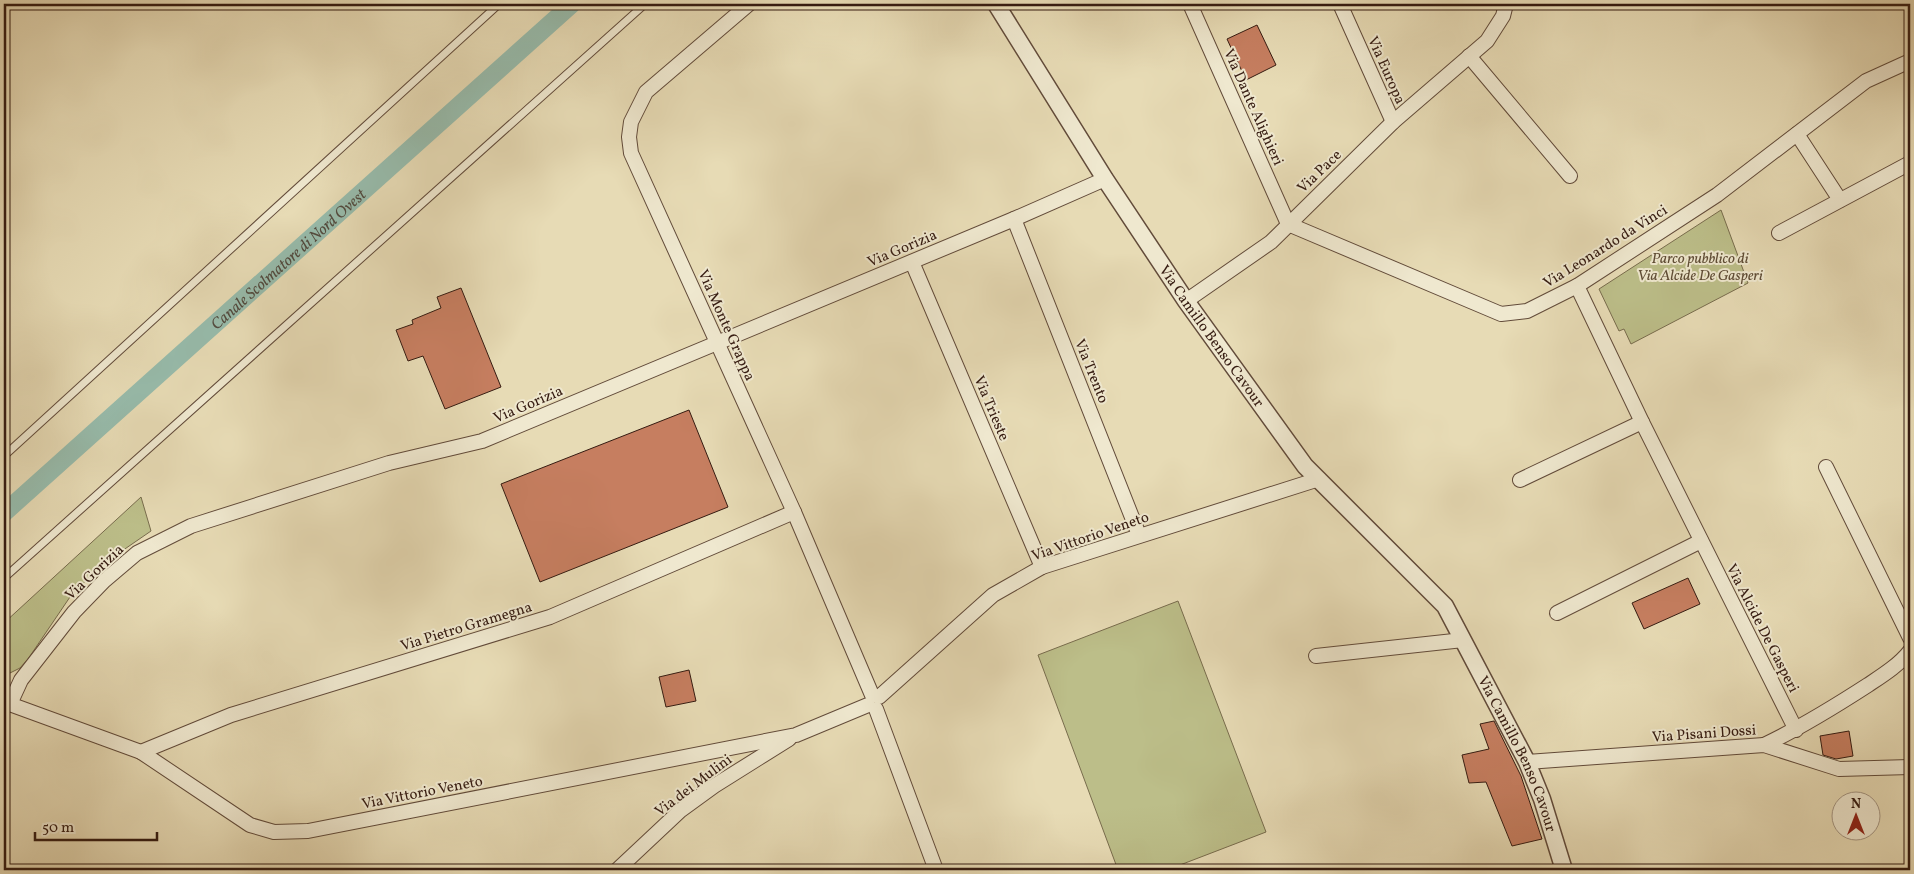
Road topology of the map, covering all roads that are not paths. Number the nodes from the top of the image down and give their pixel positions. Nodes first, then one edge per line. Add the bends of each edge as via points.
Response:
1 (499, 4) edge
2 (645, 4) edge
3 (749, 4) edge
4 (996, 4) edge
5 (1190, 4) edge
6 (1340, 4) edge
7 (1506, 4) edge
8 (1469, 56) junction
9 (1910, 61) edge
10 (1393, 122) junction
11 (1797, 134) junction
12 (1910, 163) edge
13 (1570, 176) dead end
14 (1105, 179) junction
15 (1840, 200) junction
16 (1014, 219) junction
17 (1288, 224) junction
18 (1779, 232) dead end
19 (912, 262) junction
20 (1577, 286) junction
21 (1186, 301) junction
22 (717, 343) junction
23 (1642, 422) junction
24 (4, 456) edge
25 (1826, 467) dead end
26 (1319, 479) junction
27 (1520, 480) dead end
28 (794, 512) junction
29 (1139, 535) junction
30 (1702, 541) junction
31 (1042, 567) junction
32 (4, 578) edge
33 (1557, 613) dead end
34 (1910, 638) edge
35 (1463, 640) junction
36 (1910, 651) edge
37 (1316, 656) dead end
38 (874, 701) junction
39 (7, 703) edge
40 (1796, 730) junction
41 (796, 735) junction
42 (1764, 745) junction
43 (141, 752) junction
44 (1527, 762) junction
45 (1910, 767) edge
46 (617, 870) edge
47 (936, 870) edge
48 (1564, 870) edge

1 - 24 lane
2 - 32 lane
3 - 22 street, Via Monte Grappa via 646,92 631,122 629,138 631,153
4 - 14 street, Via Camillo Benso Cavour
5 - 17 street, Via Dante Alighieri
6 - 10 street, Via Europa
7 - 8 street, Via Pace via 1486,41
8 - 10 street, Via Pace
8 - 13 street
9 - 11 street, Via Leonardo da Vinci via 1866,81
10 - 17 street, Via Pace
11 - 15 street
11 - 20 street, Via Leonardo da Vinci via 1717,195
12 - 15 street
14 - 16 street, Via Gorizia
14 - 21 street, Via Camillo Benso Cavour
15 - 18 street
16 - 19 street, Via Gorizia
16 - 29 street, Via Trento
17 - 20 street, Via Leonardo da Vinci via 1501,314 1527,311
17 - 21 street, Via Pace via 1271,242
19 - 22 street, Via Gorizia
19 - 31 street, Via Trieste
20 - 23 street, Via Alcide De Gasperi
21 - 26 street, Via Camillo Benso Cavour via 1305,466
22 - 28 street, Via Monte Grappa
22 - 39 street, Via Gorizia via 482,441 389,464 191,526 138,553 104,581 74,612
23 - 27 street
23 - 30 street, Via Alcide De Gasperi
25 - 34 street
26 - 29 street, Via Vittorio Veneto
26 - 35 street, Via Camillo Benso Cavour via 1445,606
28 - 38 street, Via Monte Grappa
28 - 43 street, Via Pietro Gramegna via 550,617 231,714
29 - 31 street, Via Vittorio Veneto
30 - 33 street
30 - 40 street, Via Alcide De Gasperi
31 - 38 street, Via Vittorio Veneto via 993,595
35 - 37 street
35 - 44 street, Via Camillo Benso Cavour
36 - 40 street via 1884,674
38 - 41 street, Via Vittorio Veneto
38 - 47 street, Via Monte Grappa
39 - 43 street, Via Vittorio Veneto
40 - 42 street
41 - 43 street, Via Vittorio Veneto via 308,831 274,832 250,826
41 - 46 street, Via dei Mulini via 681,810
42 - 44 street, Via Pisani Dossi
42 - 45 street, Via Pisani Dossi via 1840,769
44 - 48 street, Via Camillo Benso Cavour

